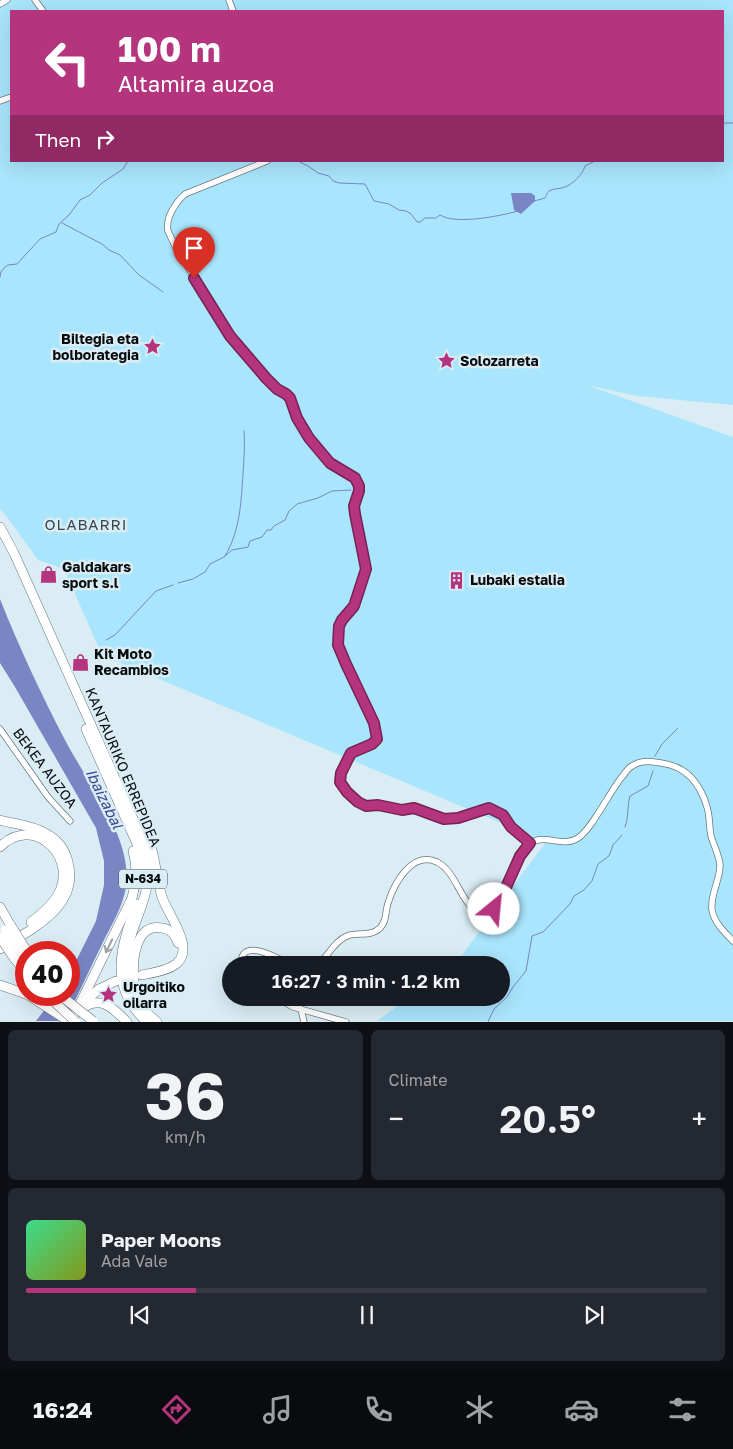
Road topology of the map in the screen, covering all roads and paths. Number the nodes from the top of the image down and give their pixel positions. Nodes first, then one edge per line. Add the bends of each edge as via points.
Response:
1 (7, 0) edge
2 (0, 4) edge
3 (265, 162) edge
4 (0, 527) edge
5 (0, 537) edge
6 (0, 729) edge
7 (89, 736) junction
8 (119, 787) junction
9 (0, 820) edge
10 (70, 821) dead end
11 (530, 843) junction
12 (0, 847) edge
13 (0, 908) edge
14 (0, 920) edge
15 (5, 931) edge
16 (733, 940) edge
17 (0, 944) edge
18 (15, 944) edge
19 (0, 950) edge
20 (243, 956) edge
21 (272, 956) edge
22 (326, 956) edge
23 (163, 970) junction
24 (142, 975) dead end
25 (0, 985) edge
26 (90, 986) junction
27 (15, 991) edge
28 (58, 1006) edge
29 (64, 1006) edge
30 (292, 1006) edge
31 (302, 1009) junction
32 (73, 1020) edge
33 (304, 1020) edge
34 (93, 1022) edge
35 (127, 1022) edge
36 (147, 1022) edge
37 (157, 1022) edge
38 (346, 1022) edge

1 - 2 street
3 - 11 street via 185,194 170,216 168,230 230,336 266,378 290,398 301,426 322,455 355,478 359,486 354,506 366,569 354,606 339,626 338,645 374,723 377,739 351,753 340,782 345,791 366,806 414,808 444,819 489,808 503,815 511,827
4 - 8 highway, KANTAURIKO ERREPIDEA / N-634
5 - 7 highway, KANTAURIKO ERREPIDEA / N-634
6 - 10 street, BEKEA AUZOA via 48,797
7 -> 26 highway via 101,776 132,846 137,868 132,898
7 - 36 highway, KANTAURIKO ERREPIDEA / N-634 via 141,855 139,900 122,946 120,966 126,993
8 - 23 highway via 152,849 162,895 182,939 180,959
8 - 37 highway, KANTAURIKO ERREPIDEA / N-634 via 144,843 149,864 144,901 128,946 128,980 143,1009
9 - 19 highway via 44,832 56,840 67,857 70,882 65,898 55,911
11 - 16 street via 540,839 568,842 579,838 633,765 652,762 683,769 694,781 707,806 710,831 720,864 712,909 720,926
11 - 22 street via 492,911 481,914 472,908 452,876 440,864 426,859 413,863 404,873 387,904 380,928 344,937
12 - 17 highway via 8,840 35,836 57,852 63,874 60,890 48,907
13 - 15 highway
14 - 15 highway
15 - 18 highway, bridge
20 - 21 street via 257,949
23 - 24 highway
23 - 37 highway via 174,961 178,943 168,929 147,930 134,956 134,980
25 - 27 highway
26 - 32 highway
26 - 32 highway via 116,981 91,995
28 - 32 highway, bridge
29 - 34 highway, bridge
30 - 31 street
31 - 33 street
31 - 38 street
32 - 35 highway via 88,1004 96,1002 117,1012

